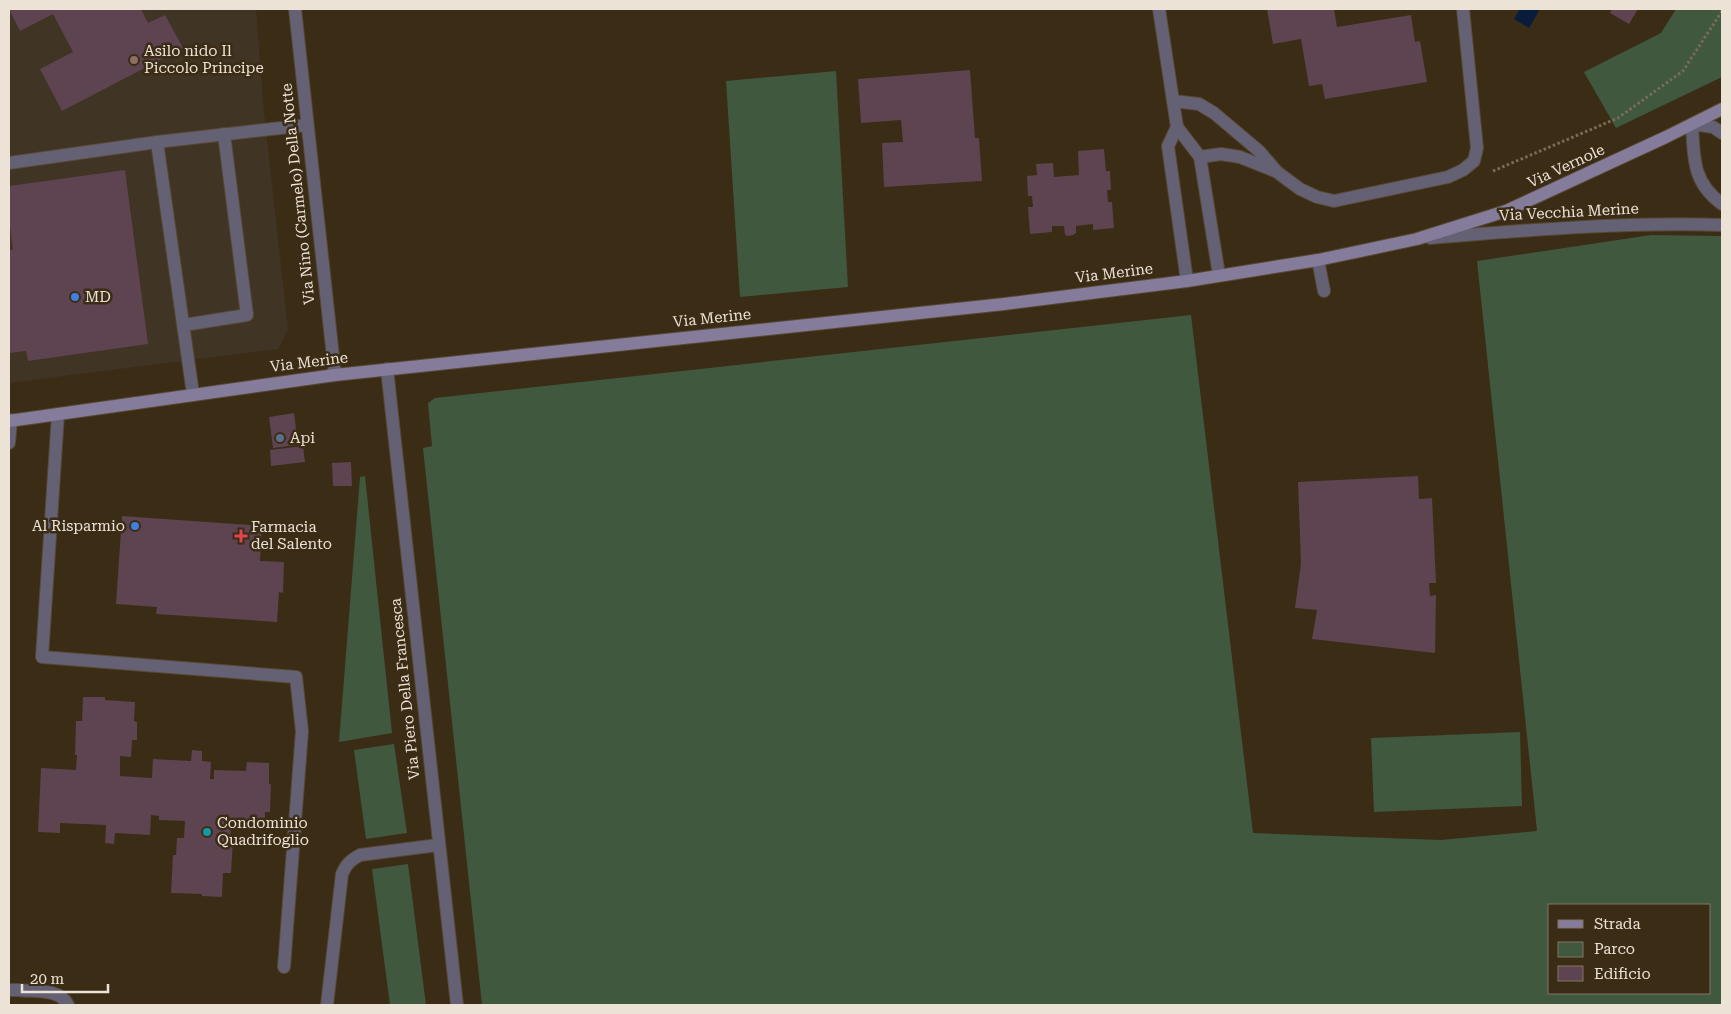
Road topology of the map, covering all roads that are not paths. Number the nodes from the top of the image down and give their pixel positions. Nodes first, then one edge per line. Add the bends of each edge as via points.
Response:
1 (295, 9) edge
2 (1159, 9) edge
3 (1463, 9) edge
4 (1173, 101) junction
5 (1722, 109) edge
6 (1692, 124) junction
7 (307, 125) junction
8 (1177, 127) junction
9 (1722, 133) edge
10 (224, 134) junction
11 (157, 142) junction
12 (1200, 157) junction
13 (9, 163) edge
14 (1277, 172) junction
15 (1722, 204) edge
16 (1722, 225) edge
17 (1417, 239) junction
18 (1318, 260) junction
19 (1219, 275) junction
20 (1186, 281) junction
21 (1324, 291) dead end
22 (184, 325) junction
23 (387, 369) junction
24 (335, 375) junction
25 (194, 394) junction
26 (58, 414) junction
27 (10, 420) edge
28 (9, 442) edge
29 (438, 845) junction
30 (284, 967) dead end
31 (14, 990) edge
32 (68, 1005) edge
33 (328, 1005) edge
34 (457, 1005) edge

1 - 7 street, Via Nino (Carmelo) Della Notte
2 - 4 street
3 - 14 street via 1477,148 1474,161 1448,177 1334,201 1300,189
4 - 8 street
4 - 14 street via 1199,104 1214,112 1259,151
5 - 6 main road, Via Vernole
6 - 9 street via 1713,127
6 - 15 street via 1694,164 1702,185
6 - 17 main road, Via Vernole via 1506,211
7 - 10 street
7 - 24 street, Via Nino (Carmelo) Della Notte
8 - 12 street
8 - 20 street via 1168,146
10 - 11 street
10 - 22 street via 247,315
11 - 13 street
11 - 22 street
12 - 14 street via 1221,154 1240,157
12 - 19 street
16 - 17 street, Via Vecchia Merine via 1662,223 1548,228
17 - 18 main road, Via Merine
18 - 19 main road, Via Merine
18 - 21 street
19 - 20 main road, Via Merine
20 - 23 main road, Via Merine via 1004,304
22 - 25 street
23 - 24 main road, Via Merine
23 - 29 street, Via Piero Della Francesca
24 - 25 main road, Via Merine
25 - 26 main road, Via Merine
26 - 27 main road, Via Merine
26 - 30 street via 42,657 296,677 302,731
27 - 28 street
29 - 33 street via 360,855 345,867
29 - 34 street, Via Piero Della Francesca
31 - 32 street via 57,993 65,998

